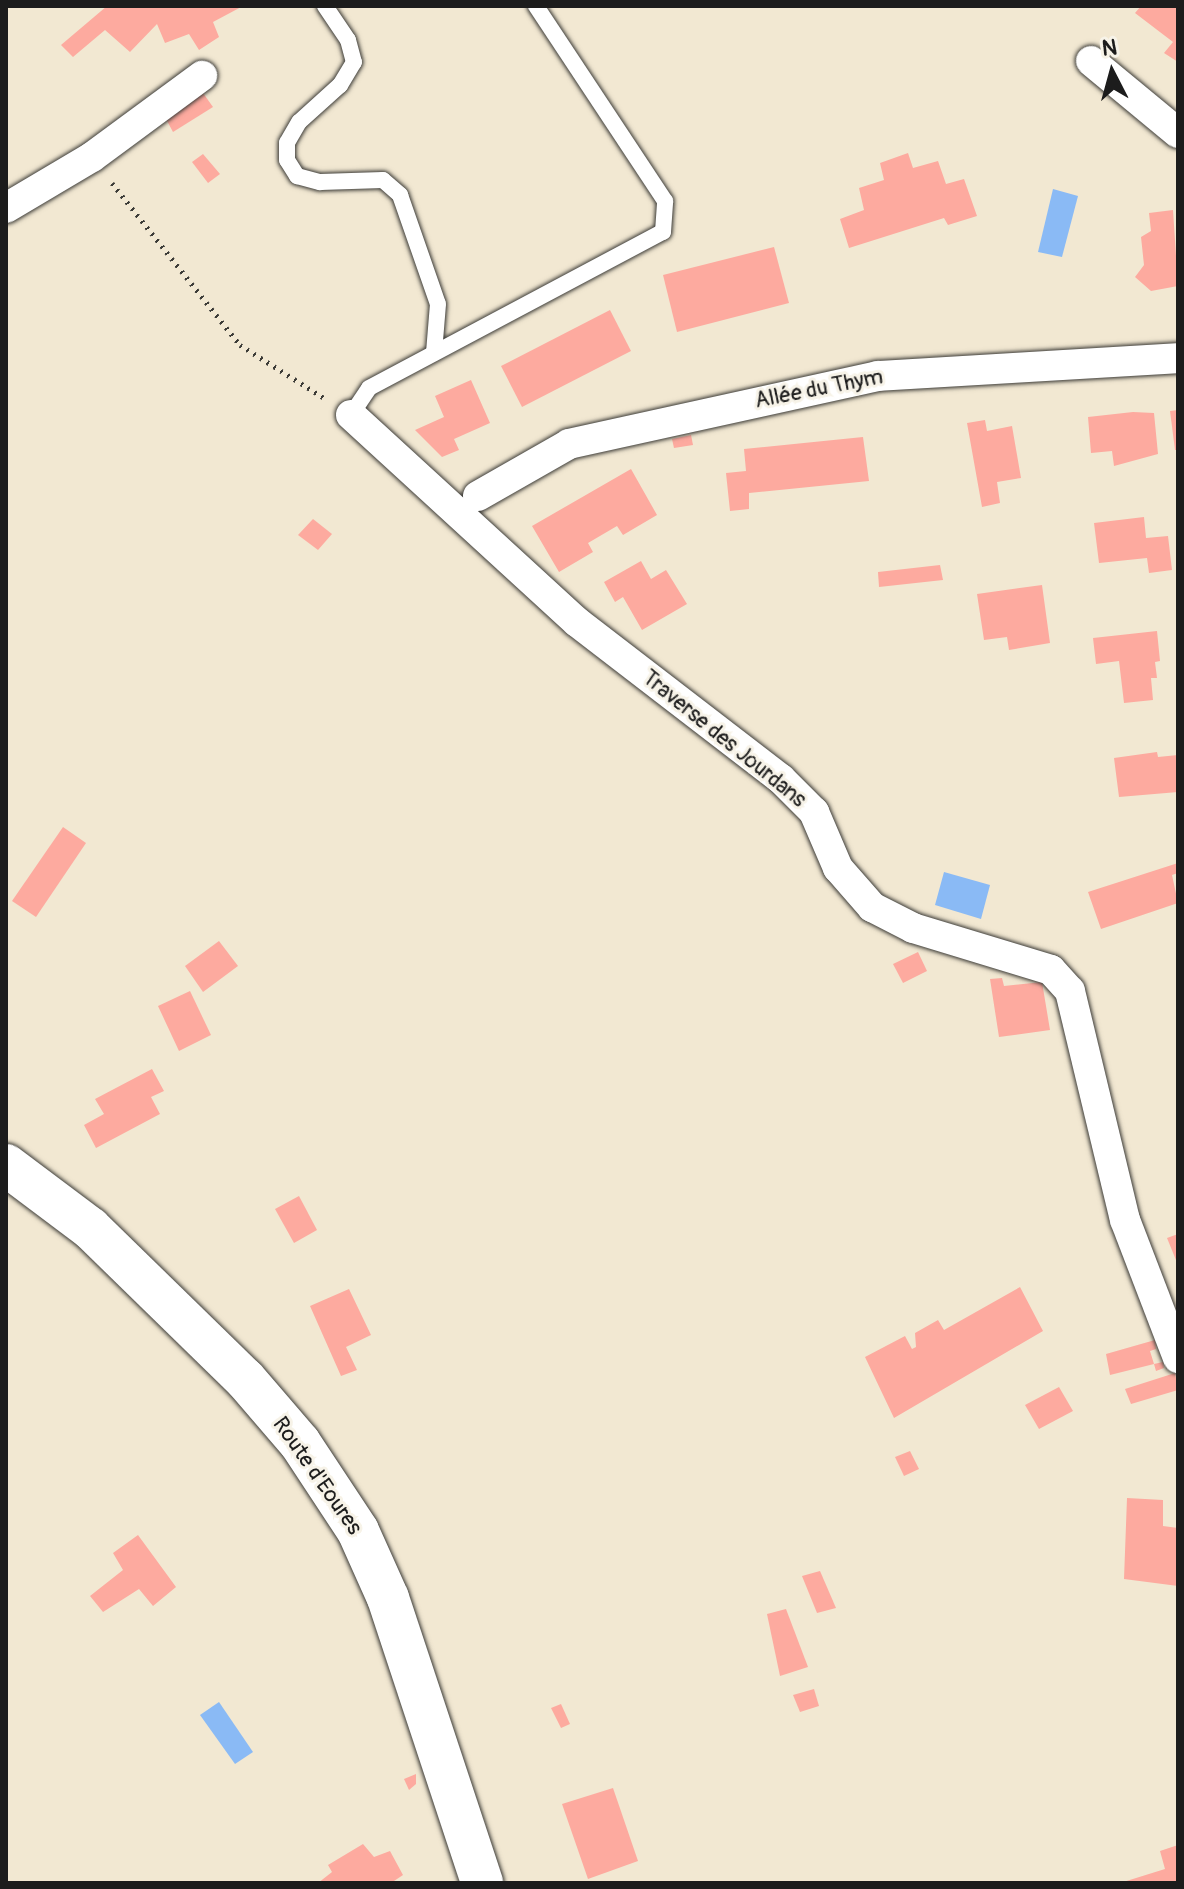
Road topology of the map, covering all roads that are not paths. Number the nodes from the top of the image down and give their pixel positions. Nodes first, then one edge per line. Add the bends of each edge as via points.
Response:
1 (325, 6) edge
2 (536, 6) edge
3 (1091, 61) dead end
4 (202, 76) dead end
5 (1178, 133) edge
6 (6, 208) edge
7 (434, 353) junction
8 (1178, 358) edge
9 (351, 415) joint
10 (478, 496) dead end
11 (6, 1165) edge
12 (1178, 1358) edge
13 (482, 1883) edge

1 - 7 lane via 348,40 354,62 340,85 299,122 287,143 287,160 297,176 320,182 383,180 400,195 438,304
2 - 7 lane via 665,201 663,232
3 - 5 street
4 - 6 street via 92,157
7 - 9 lane via 369,388
8 - 10 street, Allée du Thym via 878,376 569,444
9 - 12 street, Traverse des Jourdans via 577,622 781,779 814,812 838,868 872,907 913,928 1051,970 1070,991 1125,1220
11 - 13 street, Route d'Eoures via 90,1228 245,1379 308,1456 358,1531 388,1598

